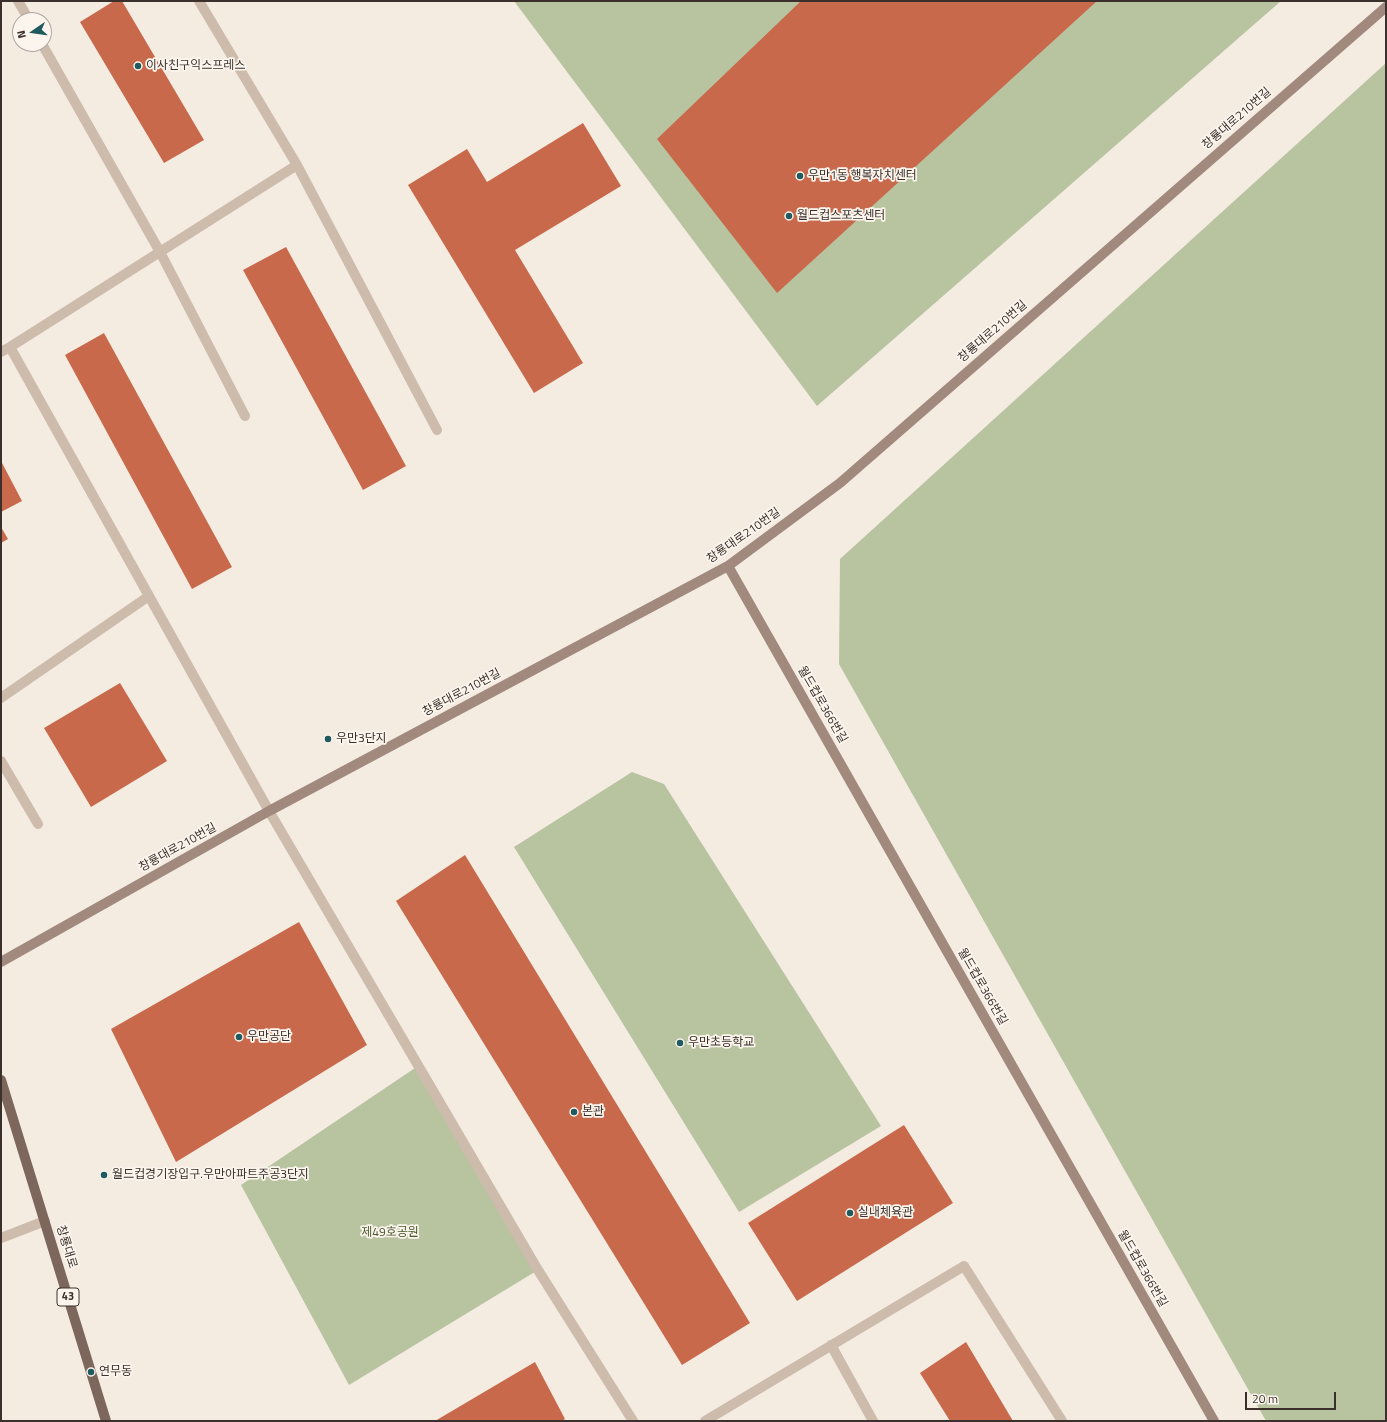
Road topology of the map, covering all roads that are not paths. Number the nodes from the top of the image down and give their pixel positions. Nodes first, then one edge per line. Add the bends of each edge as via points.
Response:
1 (18, 1) edge
2 (199, 1) edge
3 (1386, 7) edge
4 (24, 12) edge
5 (47, 52) edge
6 (297, 165) junction
7 (160, 252) junction
8 (5, 350) edge
9 (245, 416) dead end
10 (437, 430) dead end
11 (728, 566) junction
12 (149, 596) junction
13 (1, 698) edge
14 (1, 761) edge
15 (269, 811) junction
16 (38, 824) dead end
17 (1, 962) edge
18 (1, 1080) edge
19 (45, 1221) junction
20 (1, 1238) edge
21 (831, 1345) junction
22 (106, 1421) edge
23 (633, 1421) edge
24 (705, 1421) edge
25 (873, 1421) edge
26 (1062, 1421) edge
27 (1214, 1421) edge

1 - 4 street
2 - 6 street
3 - 11 street, 창룡대로210번길 via 840,483
5 - 7 street
6 - 7 street
6 - 10 street
7 - 8 street
7 - 9 street
8 - 12 street
11 - 15 street, 창룡대로210번길
11 - 27 street, 월드컵로366번길
12 - 13 street
12 - 15 street
14 - 16 street
15 - 17 street, 창룡대로210번길
15 - 23 street via 538,1270
18 - 19 main road, 창룡대로 / 43
19 - 20 street
19 - 22 main road, 창룡대로 / 43
21 - 24 street
21 - 25 street
21 - 26 street via 964,1266

